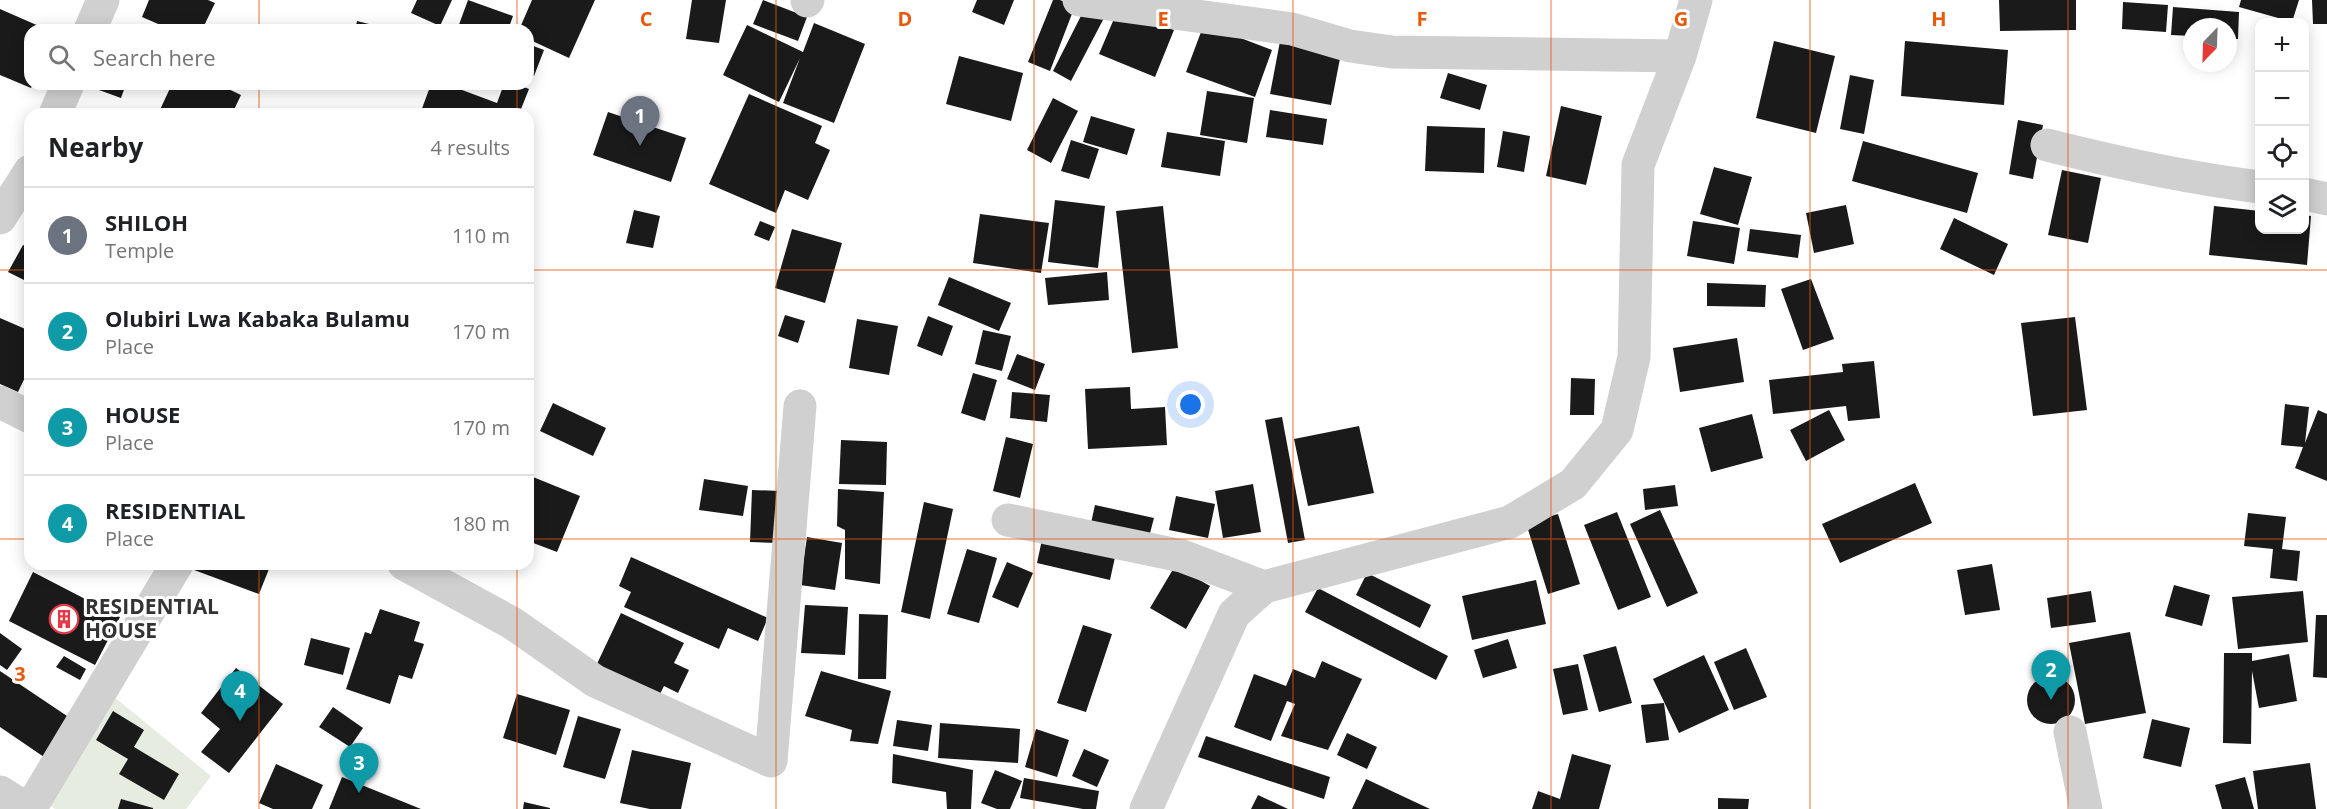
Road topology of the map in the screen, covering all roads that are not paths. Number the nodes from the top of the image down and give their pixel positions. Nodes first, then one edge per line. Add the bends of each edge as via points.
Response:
1 (103, 0) edge
2 (1079, 0) edge
3 (1696, 0) edge
4 (93, 24) edge
5 (1680, 56) junction
6 (65, 90) edge
7 (58, 108) edge
8 (2047, 144) dead end
9 (24, 180) edge
10 (2255, 186) edge
11 (2309, 195) edge
12 (2327, 199) edge
13 (0, 218) edge
14 (0, 402) edge
15 (800, 406) dead end
16 (24, 414) edge
17 (1008, 520) dead end
18 (173, 570) edge
19 (415, 570) edge
20 (1264, 587) junction
21 (2070, 732) dead end
22 (0, 792) edge
23 (28, 809) edge
24 (1146, 809) edge
25 (2086, 809) edge

1 - 4 street
2 - 5 street via 1292,29 1392,52
3 - 5 street
5 - 20 street via 1638,165 1634,357 1617,430 1573,484 1510,522
6 - 7 street
8 - 10 street via 2194,179
9 - 13 street
11 - 12 street
14 - 16 street
15 - 19 street via 771,761 595,681 512,622
17 - 20 street via 1182,556
18 - 23 street
20 - 24 street via 1234,614
21 - 25 street
22 - 23 street

